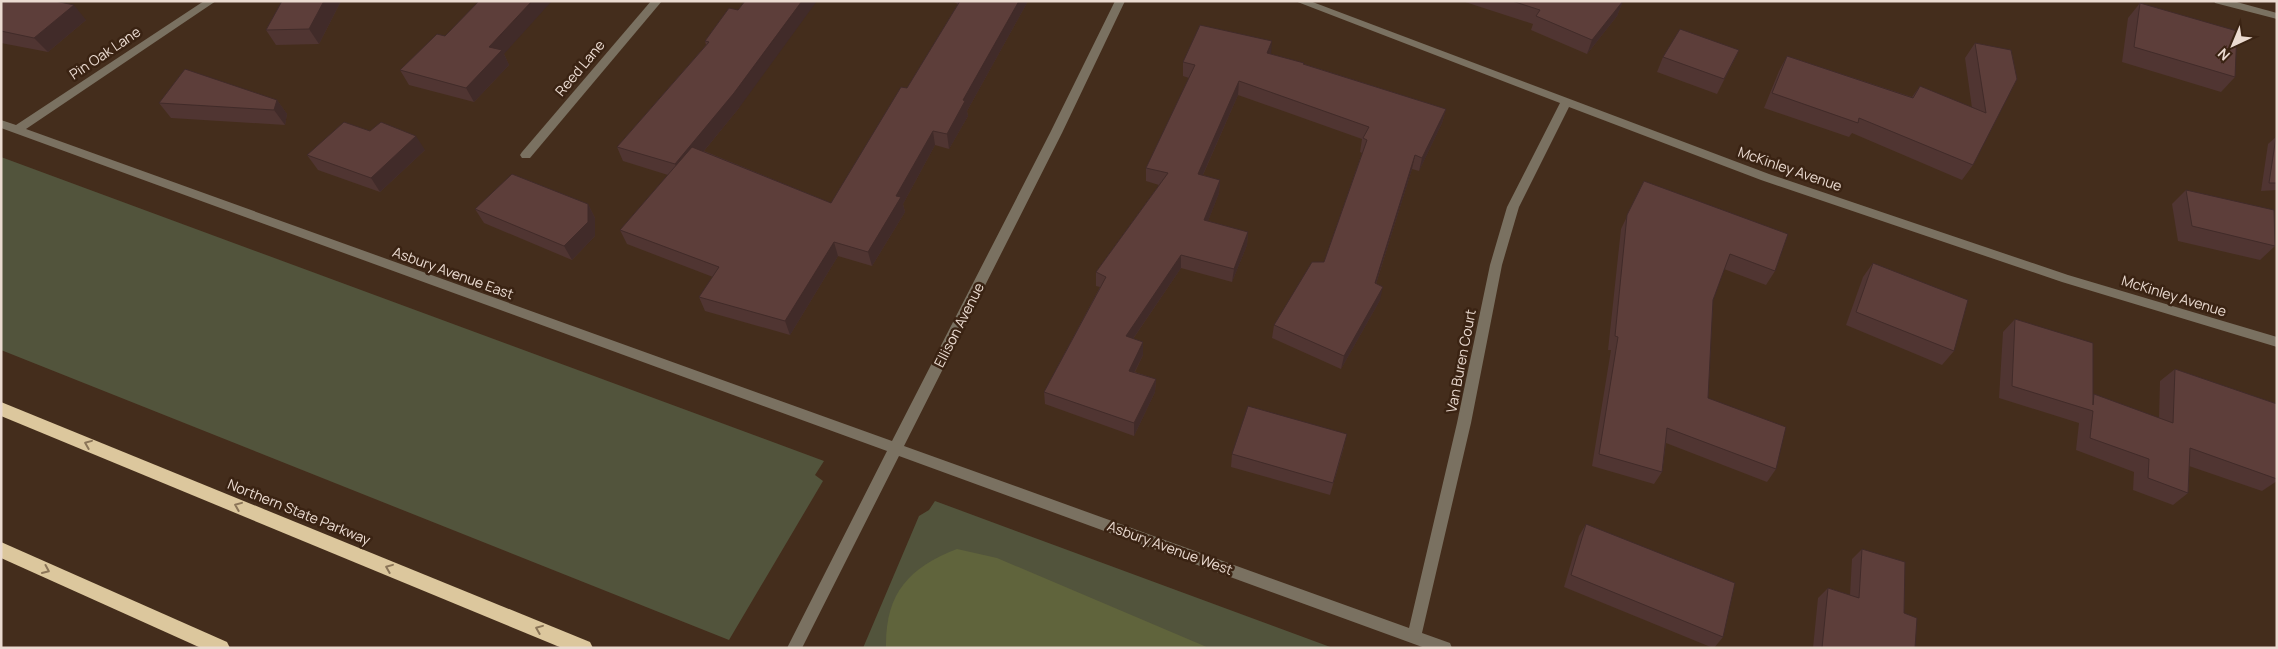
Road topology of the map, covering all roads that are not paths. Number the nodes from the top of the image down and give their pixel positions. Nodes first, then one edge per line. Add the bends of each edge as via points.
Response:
1 (211, 1) edge
2 (657, 1) edge
3 (1120, 1) edge
4 (1300, 1) edge
5 (2219, 1) edge
6 (2277, 16) edge
7 (1566, 102) junction
8 (1, 124) edge
9 (17, 130) junction
10 (526, 155) dead end
11 (2277, 342) edge
12 (1, 409) edge
13 (895, 449) junction
14 (1, 550) edge
15 (1414, 636) junction
16 (221, 648) edge
17 (584, 648) edge
18 (794, 648) edge
19 (1445, 648) edge

1 - 9 street, Pin Oak Lane
2 - 10 street, Reed Lane
3 - 13 street, Ellison Avenue
4 - 7 street, McKinley Avenue
5 - 6 street
7 - 11 street, McKinley Avenue via 1765,177 2066,279
7 - 15 street, Van Buren Court via 1513,207 1496,265 1464,423
8 - 9 street, Asbury Avenue East
9 - 13 street, Asbury Avenue East
17 -> 12 highway, Northern State Parkway
13 - 15 street, Asbury Avenue West
13 - 18 street, Ellison Avenue
14 -> 16 highway
15 - 19 street, Asbury Avenue West

